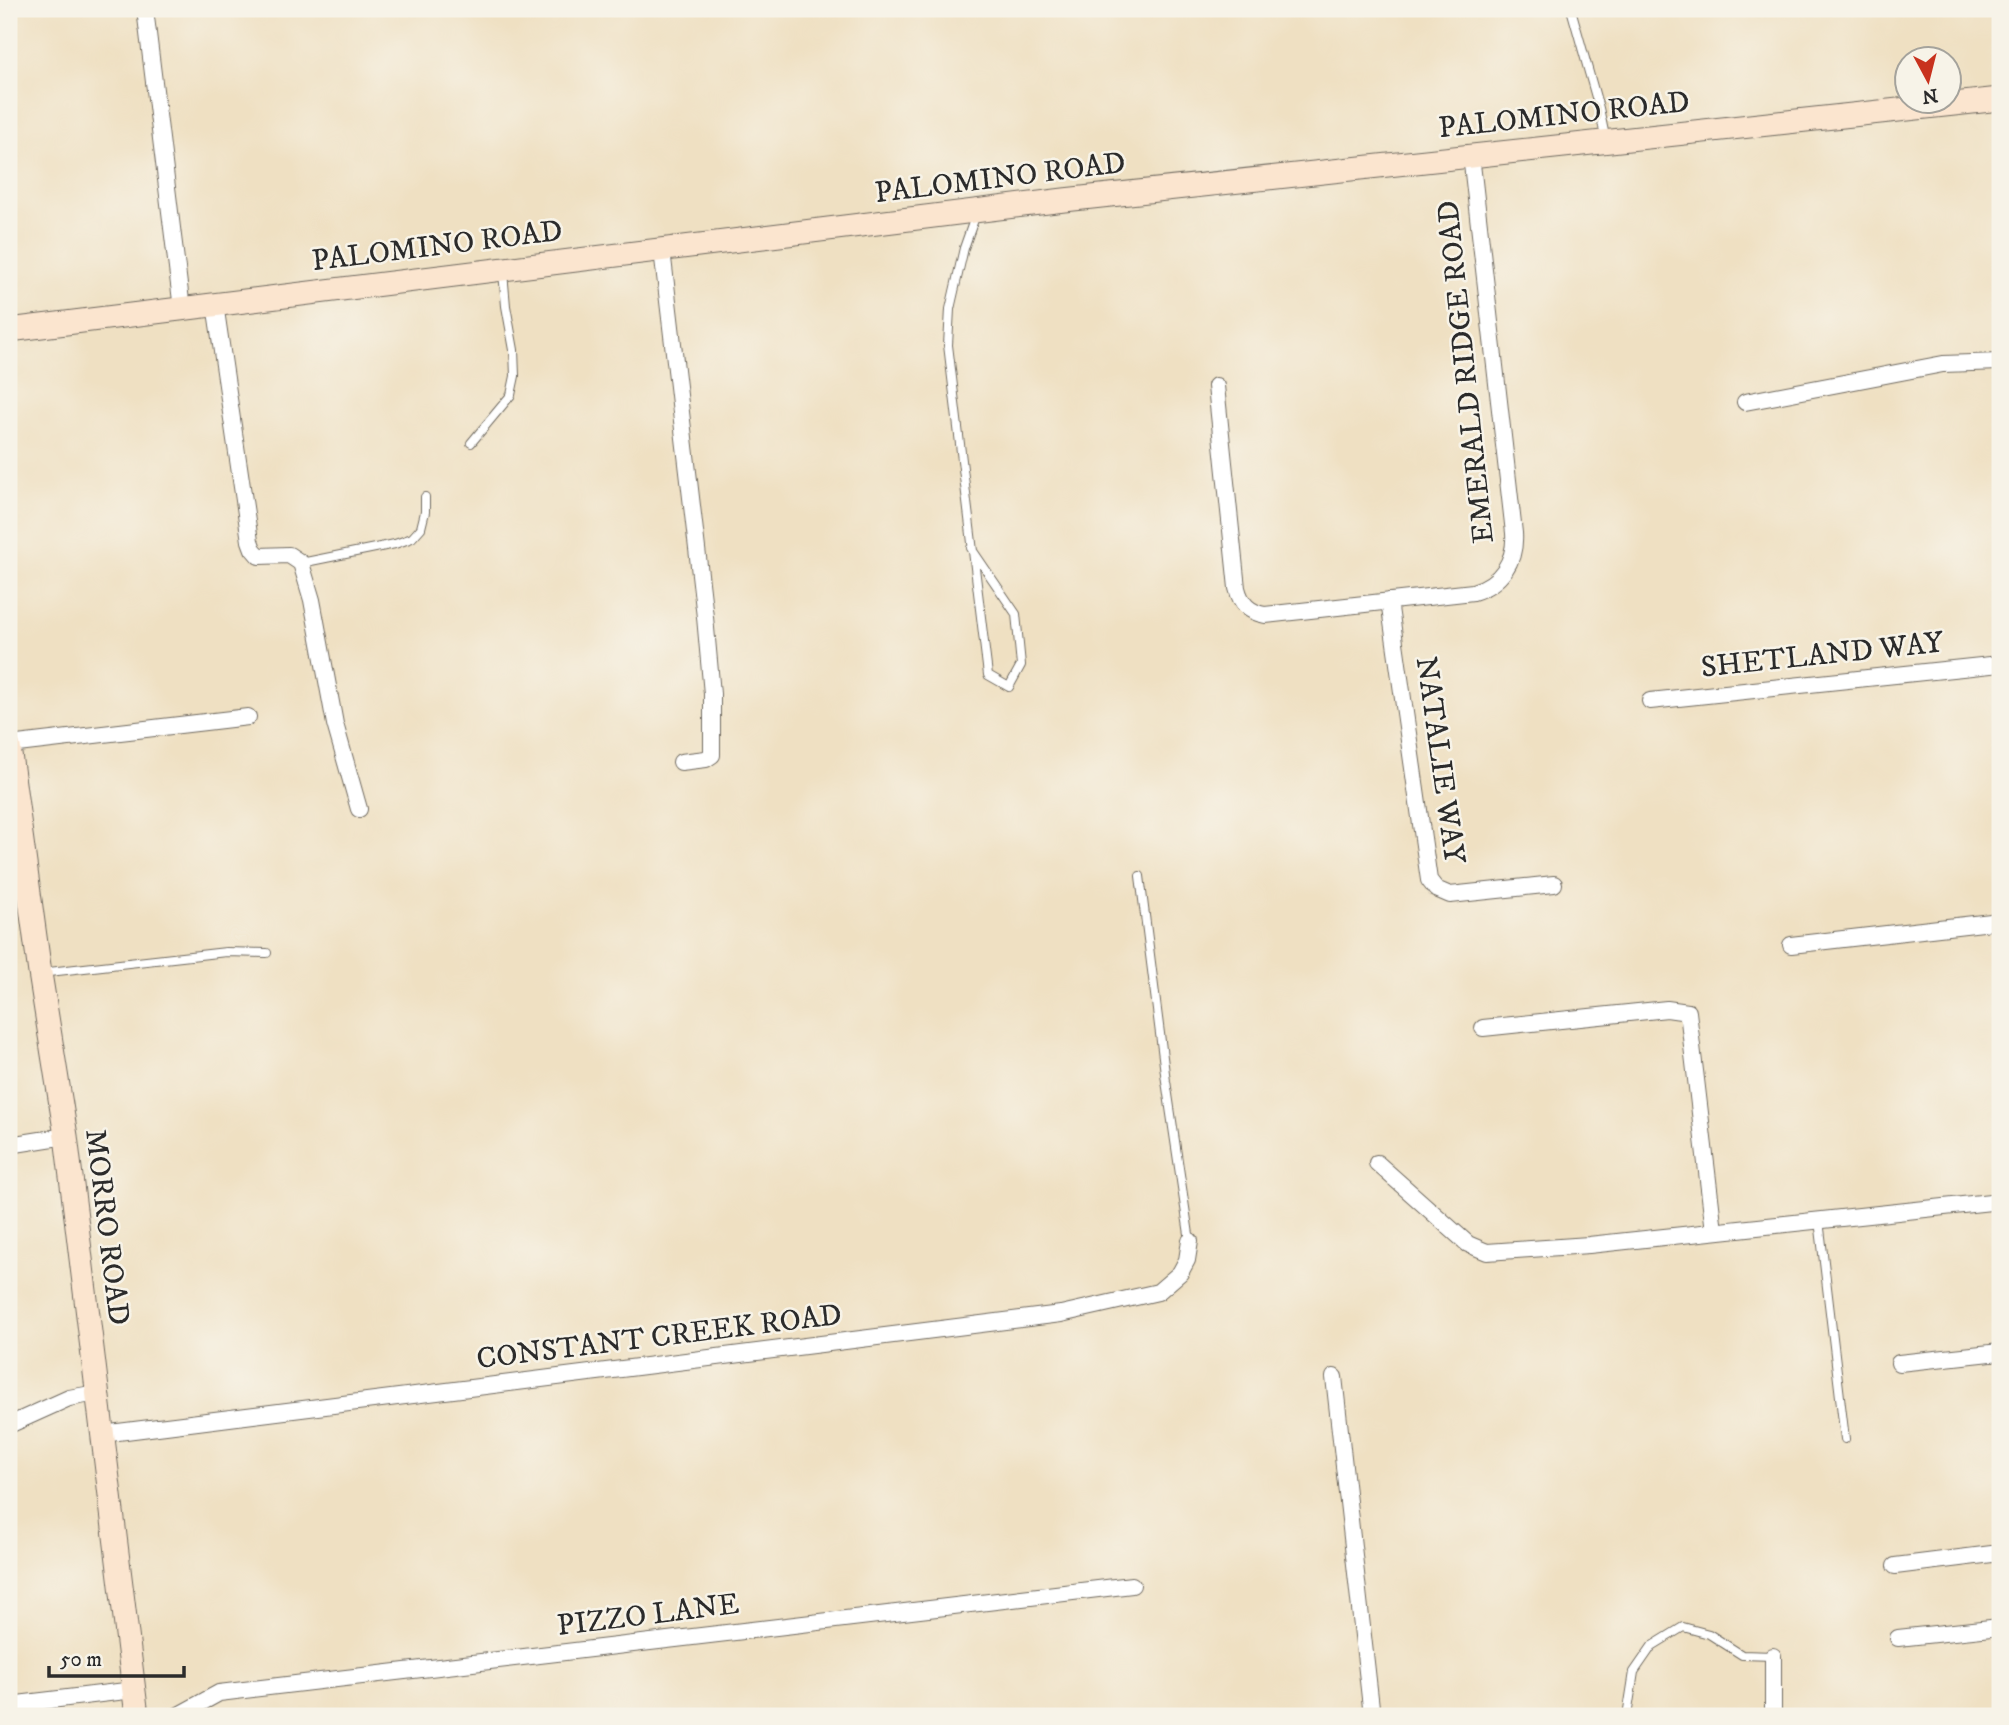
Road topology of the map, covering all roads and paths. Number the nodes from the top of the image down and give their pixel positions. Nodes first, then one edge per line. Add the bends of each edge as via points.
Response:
1 (145, 9) edge
2 (1571, 9) edge
3 (2000, 99) edge
4 (1606, 141) junction
5 (1471, 155) junction
6 (977, 211) junction
7 (662, 250) junction
8 (503, 269) junction
9 (215, 304) junction
10 (182, 309) junction
11 (9, 330) edge
12 (2000, 362) edge
13 (1216, 386) dead end
14 (1745, 402) dead end
15 (471, 443) dead end
16 (425, 498) dead end
17 (971, 548) junction
18 (301, 563) junction
19 (1390, 601) junction
20 (2000, 664) edge
21 (1650, 701) dead end
22 (248, 717) dead end
23 (9, 746) edge
24 (681, 762) dead end
25 (359, 809) dead end
26 (1140, 876) dead end
27 (1554, 884) dead end
28 (2000, 921) edge
29 (1791, 945) dead end
30 (267, 953) dead end
31 (40, 973) junction
32 (1483, 1028) dead end
33 (66, 1136) junction
34 (9, 1145) edge
35 (1377, 1163) dead end
36 (2000, 1200) edge
37 (1819, 1220) junction
38 (1714, 1231) junction
39 (1190, 1241) joint
40 (2000, 1352) edge
41 (1899, 1363) dead end
42 (1334, 1377) dead end
43 (97, 1393) junction
44 (9, 1425) edge
45 (102, 1434) junction
46 (1845, 1438) dead end
47 (2000, 1553) edge
48 (1895, 1566) dead end
49 (1132, 1585) dead end
50 (2000, 1627) edge
51 (1898, 1638) dead end
52 (1773, 1656) joint
53 (134, 1690) junction
54 (9, 1705) edge
55 (137, 1716) edge
56 (177, 1716) edge
57 (1372, 1716) edge
58 (1627, 1716) edge
59 (1773, 1716) edge

1 - 10 street
2 - 4 lane
3 - 4 street, PALOMINO ROAD
4 - 5 street, PALOMINO ROAD
5 - 6 street, PALOMINO ROAD
5 - 19 street, EMERALD RIDGE ROAD via 1514,541 1509,564 1498,579 1474,592
6 - 7 street, PALOMINO ROAD
6 - 17 lane via 950,309 948,345
7 - 8 street, PALOMINO ROAD
7 - 24 street via 712,694 712,755
8 - 9 street, PALOMINO ROAD
8 - 15 lane via 515,376 511,395
9 - 10 street, PALOMINO ROAD
9 - 18 street via 250,541 259,556 289,555
10 - 11 street, PALOMINO ROAD
12 - 14 street via 1942,364
13 - 19 street via 1237,588 1244,604 1265,615
16 - 18 lane via 421,528 412,538
17 - 17 lane via 988,675 1009,687 1021,665 1016,614
18 - 25 street via 335,724
19 - 27 street, NATALIE WAY via 1429,880 1450,895
20 - 21 street, SHETLAND WAY
22 - 23 street
23 - 31 street, MORRO ROAD
26 - 39 lane
28 - 29 street
30 - 31 lane via 226,952
31 - 33 street, MORRO ROAD
32 - 38 street via 1667,1009 1688,1012
33 - 34 street
33 - 43 street, MORRO ROAD
35 - 38 street via 1468,1244 1487,1252
36 - 37 street
37 - 38 street
37 - 46 lane
39 - 45 street, CONSTANT CREEK ROAD via 1180,1273 1158,1292 1061,1314
40 - 41 street
42 - 57 street
43 - 44 street via 69,1398
43 - 45 street, MORRO ROAD
45 - 53 street, MORRO ROAD
47 - 48 street
49 - 56 street, PIZZO LANE via 219,1693
50 - 51 street
52 - 58 lane via 1742,1656 1709,1634 1684,1627 1652,1646 1634,1672
52 - 59 street
53 - 54 street
53 - 55 street, MORRO ROAD

